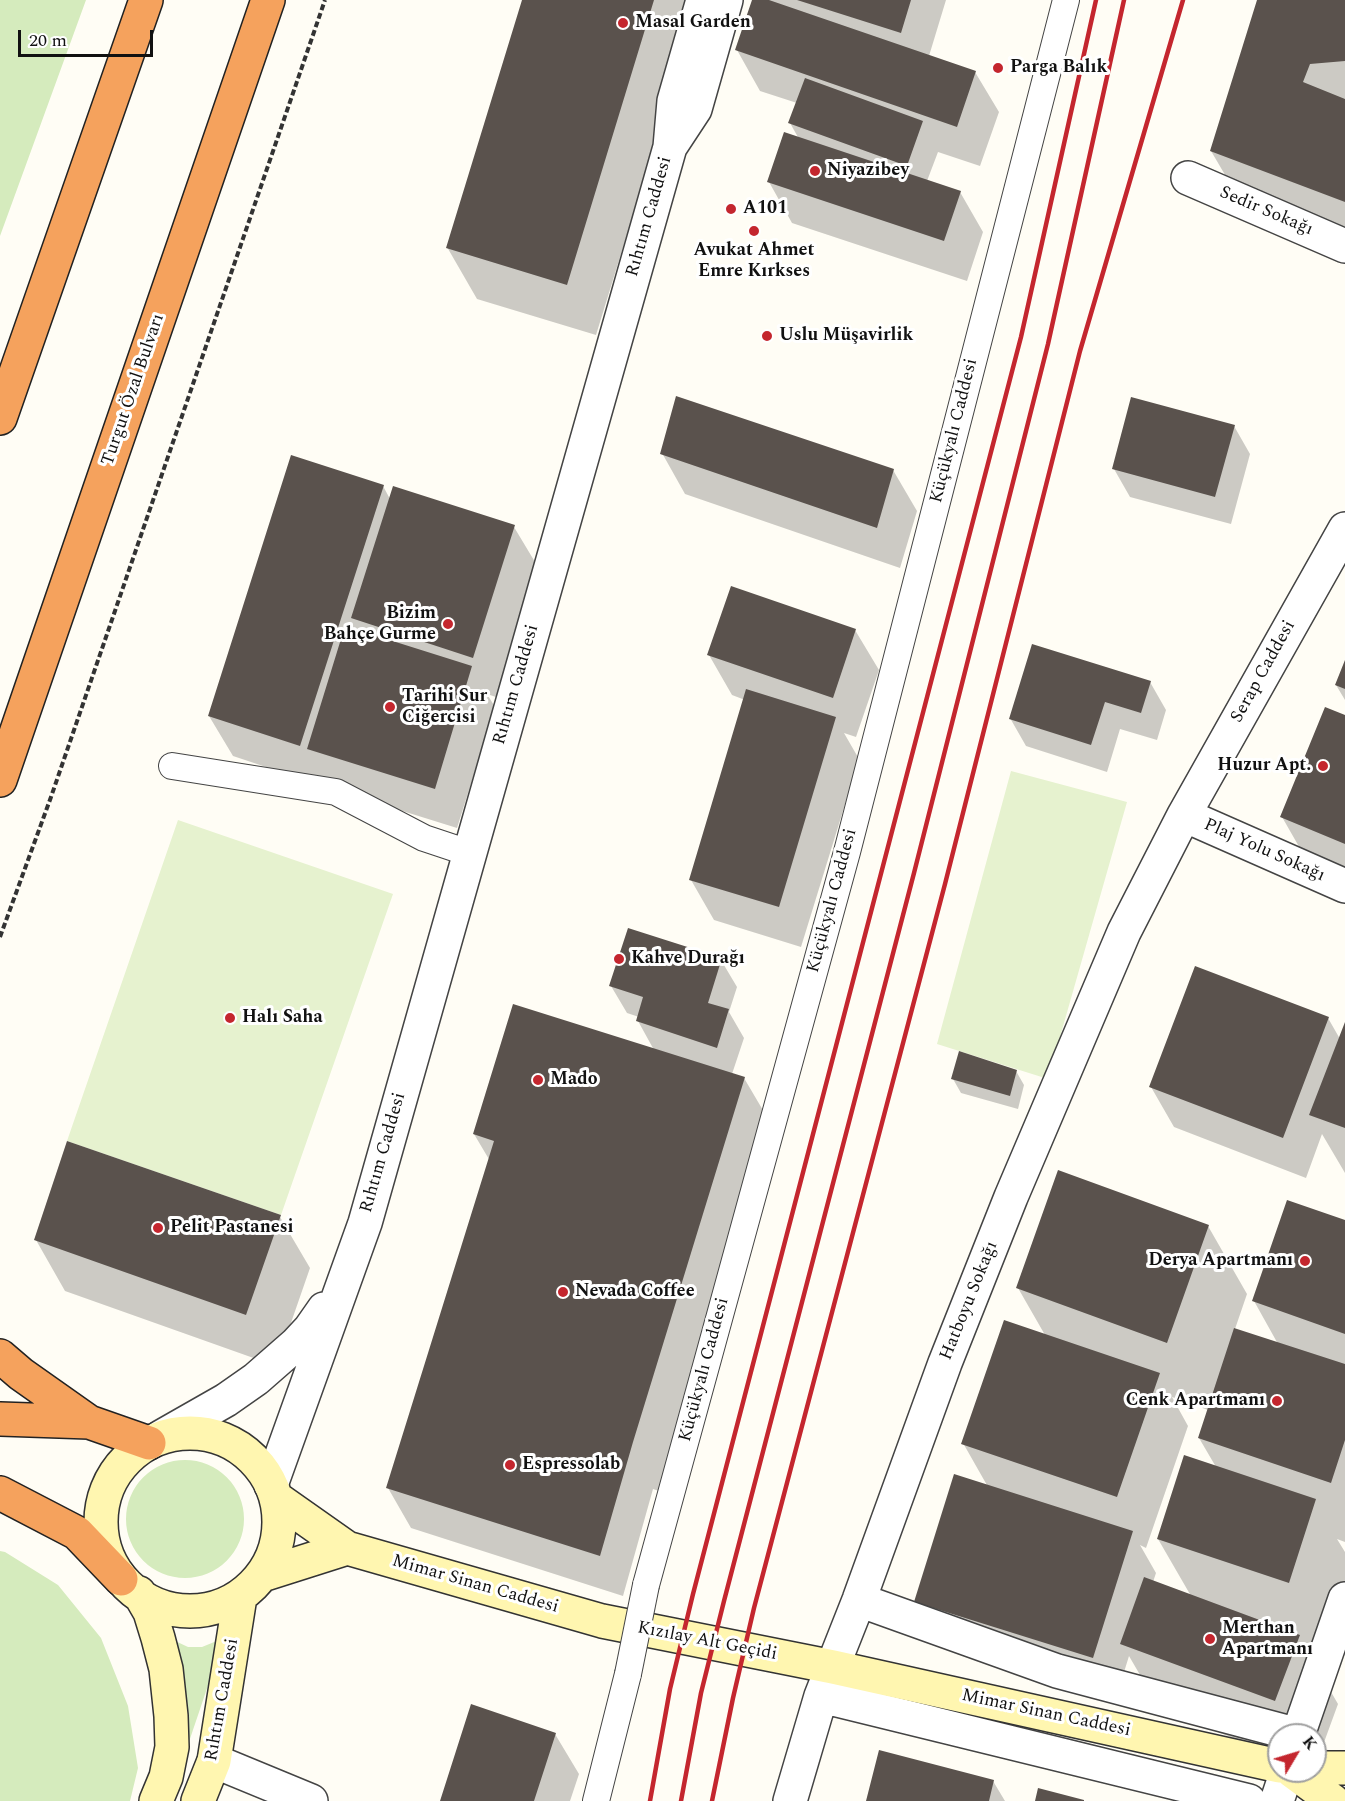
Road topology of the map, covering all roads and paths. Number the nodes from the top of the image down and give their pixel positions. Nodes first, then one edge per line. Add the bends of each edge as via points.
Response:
1 (146, 0) edge
2 (268, 0) edge
3 (325, 0) edge
4 (703, 0) edge
5 (726, 0) edge
6 (1066, 0) edge
7 (670, 147) junction
8 (1188, 178) dead end
9 (1345, 246) edge
10 (0, 418) edge
11 (1345, 529) edge
12 (172, 766) dead end
13 (0, 780) edge
14 (1184, 815) junction
15 (469, 853) junction
16 (1345, 886) edge
17 (0, 937) edge
18 (364, 1223) junction
19 (0, 1356) edge
20 (0, 1419) edge
21 (89, 1422) junction
22 (155, 1440) junction
23 (273, 1491) junction
24 (0, 1493) edge
25 (347, 1548) junction
26 (130, 1586) junction
27 (251, 1586) junction
28 (1345, 1599) edge
29 (859, 1600) junction
30 (602, 1621) joint
31 (822, 1675) junction
32 (1302, 1723) edge
33 (1267, 1727) edge
34 (214, 1761) junction
35 (1267, 1764) edge
36 (1327, 1768) edge
37 (1345, 1768) edge
38 (1283, 1783) edge
39 (1308, 1783) edge
40 (156, 1801) edge
41 (198, 1801) edge
42 (311, 1801) edge
43 (597, 1801) edge
44 (790, 1801) edge
45 (1249, 1801) edge
46 (1277, 1801) edge
47 (1333, 1801) edge

1 - 10 highway
2 - 13 highway, Turgut Özal Bulvarı
3 - 17 path
4 - 7 street, Rıhtım Caddesi via 674,101
5 - 7 street, Rıhtım Caddesi via 695,109
6 - 43 lane, Küçükyalı Caddesi, bridge via 847,852 646,1585
7 - 15 street, Rıhtım Caddesi
8 - 9 street, Sedir Sokağı
11 - 14 street, Serap Caddesi
12 - 15 lane via 336,792 424,838
14 - 16 street, Plaj Yolu Sokağı
14 - 29 street, Hatboyu Sokağı via 1124,932 1011,1197 945,1363
15 - 18 street, Rıhtım Caddesi
18 - 22 street, Rıhtım Caddesi via 327,1304 296,1344 226,1400
18 - 23 street, Rıhtım Caddesi
19 - 21 highway
20 - 21 highway
21 - 22 highway
22 - 23 main road via 185,1432 232,1442 251,1456
22 - 26 main road via 117,1469 105,1493 100,1520 104,1547
23 - 25 main road
23 - 27 main road via 280,1524 278,1546
24 - 26 highway via 77,1533
25 - 27 main road
25 - 30 main road, Mimar Sinan Caddesi
26 - 27 main road via 153,1605 183,1612 213,1610
26 - 40 main road via 150,1612 166,1669 172,1747
27 - 34 main road, Rıhtım Caddesi
28 - 32 street
29 - 31 street, Hatboyu Sokağı
29 - 33 street via 1057,1671
30 - 31 main road, Kızılay Alt Geçidi
31 - 35 main road, Mimar Sinan Caddesi
31 - 44 street, Hatboyu Sokağı
31 - 45 street, Mimar Sinan Caddesi
34 - 41 main road, Rıhtım Caddesi
34 - 42 street
36 - 37 main road
38 - 46 street
39 - 47 main road

